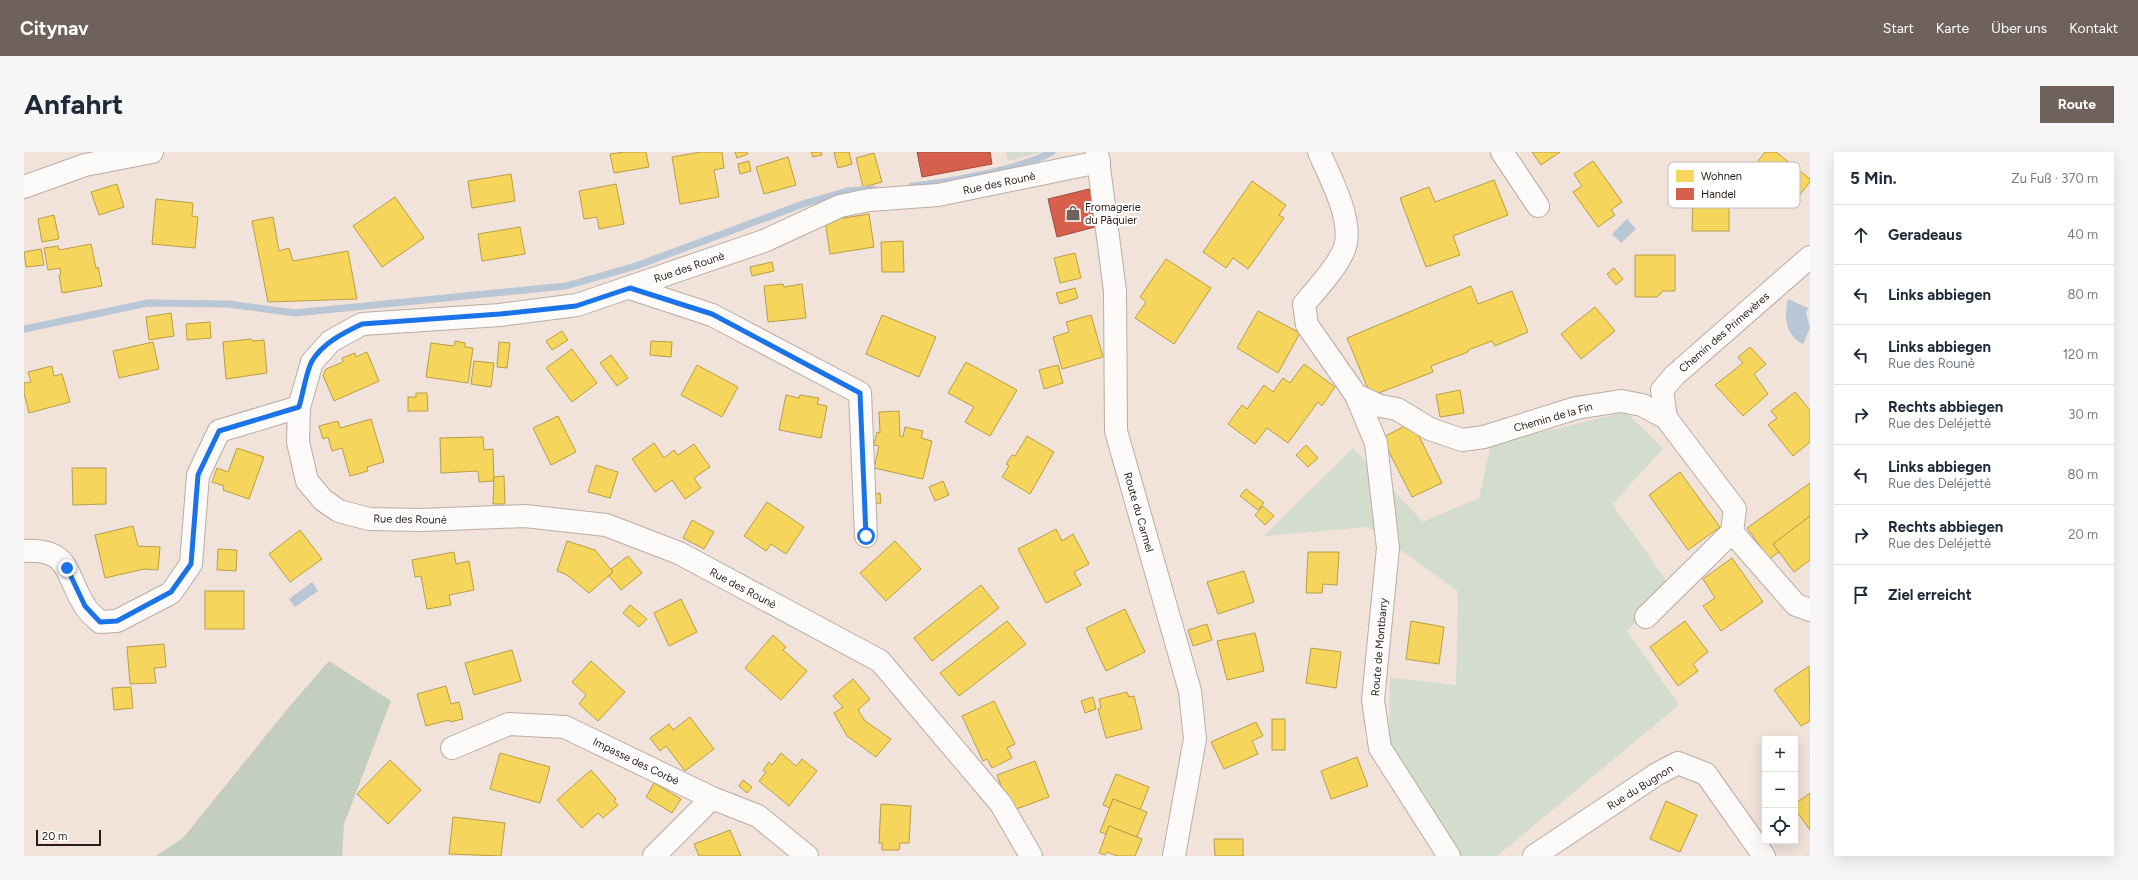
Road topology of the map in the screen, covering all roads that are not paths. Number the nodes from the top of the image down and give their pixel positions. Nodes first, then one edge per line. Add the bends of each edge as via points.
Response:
1 (152, 152) edge
2 (1319, 152) edge
3 (1502, 152) edge
4 (1098, 157) edge
5 (24, 187) edge
6 (1538, 206) dead end
7 (1810, 257) edge
8 (630, 288) junction
9 (1356, 396) junction
10 (299, 407) junction
11 (1666, 418) junction
12 (1732, 532) junction
13 (866, 536) dead end
14 (24, 551) edge
15 (1810, 610) edge
16 (1646, 617) dead end
17 (452, 748) dead end
18 (712, 798) junction
19 (654, 856) edge
20 (807, 856) edge
21 (1032, 856) edge
22 (1174, 856) edge
23 (1450, 856) edge
24 (1534, 856) edge
25 (1764, 856) edge

1 - 5 street via 85,165
2 - 9 street, Route de Montbarry via 1344,212 1346,243 1331,272 1304,304 1307,325
3 - 6 street
4 - 8 street, Rue des Rounè via 938,196 869,200 840,206 764,241
4 - 22 street, Route du Carmel via 1115,291 1116,431 1190,691 1194,739
7 - 11 street, Chemin des Primevères via 1675,375 1662,390
8 - 10 street, Rue des Rounè via 576,306 362,324 331,341 312,362
8 - 13 street via 712,314 860,393
9 - 11 street, Chemin de la Fin via 1380,406 1397,409 1430,428 1462,440 1484,437 1576,408 1621,401 1642,405
9 - 23 street, Route de Montbarry via 1376,443 1388,548 1373,700 1380,748
10 - 14 street via 219,431 198,475 191,564 171,592 117,621 100,622 85,606 67,568 50,553
10 - 21 street, Rue des Rounè via 298,442 307,482 323,500 339,511 369,518 422,520 525,516 606,525 679,553 880,661 1001,804
11 - 12 street, Chemin de la Fin via 1735,509
12 - 15 street via 1796,604
12 - 16 street
17 - 18 street, Impasse des Corbè via 510,724 564,727
18 - 19 street
18 - 20 street, Impasse des Corbè via 758,816
24 - 25 street, Rue du Bugnon via 1657,774 1678,764 1706,774

